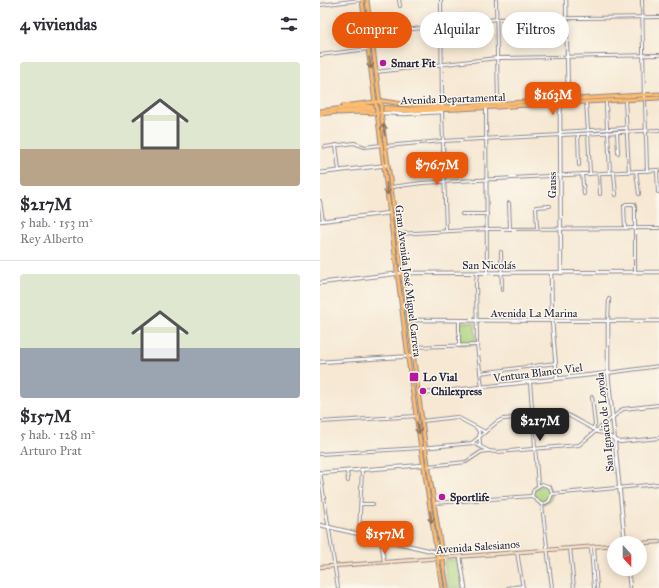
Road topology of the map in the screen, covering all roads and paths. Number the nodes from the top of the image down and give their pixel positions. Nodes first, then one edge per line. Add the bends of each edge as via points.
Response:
1 (361, 0) edge
2 (367, 0) edge
3 (399, 0) edge
4 (441, 0) edge
5 (496, 0) edge
6 (566, 0) edge
7 (642, 0) edge
8 (320, 5) edge
9 (400, 6) dead end
10 (368, 12) edge
11 (441, 12) edge
12 (566, 12) edge
13 (659, 16) edge
14 (643, 17) junction
15 (569, 18) edge
16 (496, 19) junction
17 (502, 19) edge
18 (373, 48) joint
19 (442, 48) edge
20 (567, 48) edge
21 (368, 49) junction
22 (320, 55) edge
23 (659, 55) edge
24 (644, 56) junction
25 (567, 57) junction
26 (497, 58) junction
27 (442, 64) junction
28 (376, 72) junction
29 (659, 94) edge
30 (644, 98) junction
31 (659, 98) edge
32 (625, 100) junction
33 (564, 101) junction
34 (586, 102) junction
35 (380, 103) junction
36 (606, 103) dead end
37 (376, 104) junction
38 (498, 105) junction
39 (442, 107) junction
40 (486, 107) junction
41 (458, 109) junction
42 (320, 110) edge
43 (377, 112) junction
44 (442, 112) junction
45 (382, 113) junction
46 (320, 114) edge
47 (626, 130) junction
48 (659, 130) edge
49 (607, 131) junction
50 (646, 131) junction
51 (588, 132) junction
52 (617, 132) junction
53 (560, 133) junction
54 (578, 134) junction
55 (486, 138) junction
56 (442, 141) junction
57 (336, 145) junction
58 (381, 145) junction
59 (325, 146) dead end
60 (386, 146) junction
61 (618, 153) dead end
62 (388, 165) junction
63 (579, 165) dead end
64 (384, 166) junction
65 (658, 170) edge
66 (339, 171) junction
67 (636, 171) junction
68 (647, 171) junction
69 (629, 172) junction
70 (320, 173) edge
71 (610, 173) junction
72 (614, 173) junction
73 (582, 174) junction
74 (590, 174) junction
75 (599, 174) junction
76 (560, 176) junction
77 (487, 180) junction
78 (444, 182) junction
79 (391, 187) junction
80 (658, 192) dead end
81 (584, 194) dead end
82 (600, 194) dead end
83 (616, 194) dead end
84 (638, 194) dead end
85 (320, 201) edge
86 (509, 203) dead end
87 (550, 206) dead end
88 (394, 211) junction
89 (390, 213) junction
90 (462, 214) dead end
91 (487, 214) junction
92 (321, 221) edge
93 (510, 228) junction
94 (537, 228) junction
95 (560, 228) junction
96 (625, 228) junction
97 (635, 228) junction
98 (659, 228) edge
99 (487, 229) junction
100 (446, 230) junction
101 (397, 234) junction
102 (501, 252) dead end
103 (635, 272) junction
104 (659, 272) edge
105 (397, 273) junction
106 (402, 273) junction
107 (477, 273) junction
108 (487, 273) junction
109 (501, 273) junction
110 (551, 273) junction
111 (561, 273) junction
112 (320, 282) edge
113 (502, 290) dead end
114 (609, 299) dead end
115 (409, 320) junction
116 (459, 321) junction
117 (477, 321) junction
118 (552, 321) junction
119 (608, 321) junction
120 (659, 321) edge
121 (477, 345) junction
122 (459, 346) junction
123 (412, 347) junction
124 (414, 356) junction
125 (408, 357) junction
126 (320, 362) edge
127 (556, 364) junction
128 (659, 366) edge
129 (480, 372) junction
130 (608, 373) junction
131 (557, 379) junction
132 (530, 382) junction
133 (482, 388) junction
134 (419, 394) junction
135 (592, 397) dead end
136 (659, 405) edge
137 (417, 416) junction
138 (533, 417) junction
139 (613, 417) junction
140 (422, 421) junction
141 (320, 422) edge
142 (590, 427) junction
143 (477, 428) junction
144 (601, 428) junction
145 (593, 429) junction
146 (598, 431) junction
147 (485, 432) junction
148 (603, 433) junction
149 (594, 434) junction
150 (479, 437) junction
151 (659, 438) edge
152 (616, 440) junction
153 (471, 443) junction
154 (480, 446) junction
155 (426, 447) junction
156 (421, 448) junction
157 (535, 450) junction
158 (489, 451) junction
159 (320, 454) edge
160 (424, 465) junction
161 (429, 466) junction
162 (362, 469) junction
163 (347, 471) junction
164 (320, 472) edge
165 (348, 481) dead end
166 (659, 484) edge
167 (538, 485) junction
168 (620, 488) junction
169 (552, 494) junction
170 (532, 496) junction
171 (429, 500) junction
172 (434, 503) junction
173 (361, 504) junction
174 (373, 504) dead end
175 (542, 505) junction
176 (320, 526) edge
177 (328, 527) junction
178 (359, 534) junction
179 (624, 536) edge
180 (381, 539) junction
181 (659, 542) edge
182 (647, 543) edge
183 (607, 546) edge
184 (592, 547) junction
185 (570, 548) junction
186 (547, 550) junction
187 (436, 552) junction
188 (517, 552) junction
189 (460, 557) junction
190 (442, 558) junction
191 (437, 559) junction
192 (384, 563) junction
193 (334, 566) junction
194 (320, 567) edge
195 (629, 576) edge
196 (523, 587) edge
197 (338, 588) edge
198 (442, 588) edge
199 (447, 588) edge
200 (465, 588) edge
201 (508, 588) edge
202 (552, 588) edge
203 (574, 588) edge
204 (594, 588) edge
205 (597, 588) edge
206 (630, 588) edge

1 - 8 street
1 - 21 main road, Gran Avenida José Miguel Carrera
2 - 10 main road, Gran Avenida José Miguel Carrera
3 - 9 street
4 - 11 street
5 - 16 street
6 - 12 street, Gauss
7 - 14 street
13 - 14 street
14 - 15 street
14 - 24 street
16 - 17 street
16 - 26 street
18 - 21 street
18 - 28 main road, Gran Avenida José Miguel Carrera
19 - 27 street
20 - 25 street, Gauss
21 - 22 street
21 -> 37 main road, Gran Avenida José Miguel Carrera
23 - 24 street
24 - 25 street
24 - 30 street
25 - 26 street
25 - 33 street, Gauss via 568,96
26 - 27 street
26 - 38 street
27 - 28 street
27 - 39 street
28 - 35 main road, Gran Avenida José Miguel Carrera
29 - 30 main road, Avenida Departamental
30 - 31 main road, Avenida Departamental
30 - 32 main road, Avenida Departamental
30 - 33 main road, Avenida Departamental
30 - 50 street
32 - 34 main road, Avenida Departamental
32 - 47 street
33 - 34 main road, Avenida Departamental
33 - 38 main road, Avenida Departamental
33 - 53 street, Gauss via 561,107
34 - 51 street
35 - 37 main road
35 - 39 main road
35 - 45 main road, Gran Avenida José Miguel Carrera, bridge
36 - 49 street
37 - 42 main road
37 - 43 main road, Gran Avenida José Miguel Carrera, bridge
38 - 39 main road, Avenida Departamental
38 - 40 main road, Avenida Departamental
39 - 42 main road, Avenida Departamental via 404,109 361,106
40 - 41 main road, Avenida Departamental
40 - 55 street
41 - 44 main road
41 - 46 main road, Avenida Departamental via 362,109
43 - 45 main road
43 - 46 main road
43 - 58 main road, Gran Avenida José Miguel Carrera
44 - 45 street, Avenida Departamental
44 - 56 street
60 -> 45 main road, Gran Avenida José Miguel Carrera
47 - 49 street
47 - 50 street
47 - 52 street
47 - 69 street
48 - 50 street
49 - 51 street
49 - 52 street
49 - 71 street
50 - 68 street
51 - 53 street
51 - 54 street
51 - 74 street
52 - 61 street
53 - 54 street
53 - 55 street
53 - 76 street, Gauss
54 - 63 street
55 - 56 street
55 - 77 street
56 - 60 street
56 - 78 street
57 - 58 street
57 - 59 street
57 - 66 street
58 - 64 main road, Gran Avenida José Miguel Carrera
60 - 62 main road, Gran Avenida José Miguel Carrera
62 - 64 street
62 - 79 main road, Gran Avenida José Miguel Carrera
64 - 66 street
64 -> 89 main road, Gran Avenida José Miguel Carrera
65 - 68 street
65 - 80 street
66 - 70 street
67 - 68 street
67 - 69 street
67 - 84 street
69 - 72 street
71 - 72 street
71 - 75 street
72 - 83 street
73 - 74 street
73 - 76 street
73 - 81 street
74 - 75 street
75 - 82 street
76 - 77 street
76 - 95 street, Gauss
77 - 78 street
77 - 91 street
78 - 79 street
78 - 100 street
79 - 88 main road, Gran Avenida José Miguel Carrera
85 - 92 street
86 - 93 street
87 - 94 street via 536,207
88 - 89 main road
88 - 101 main road, Gran Avenida José Miguel Carrera
89 - 92 street
89 - 105 main road, Gran Avenida José Miguel Carrera
90 - 91 street
91 - 99 street
93 - 94 street
93 - 99 street
94 - 95 street
95 - 96 street
95 - 111 street, Gauss
96 - 97 street
96 - 97 street via 624,206 633,204
97 - 98 street
97 - 103 street
99 - 100 street
99 - 108 street
100 - 101 street
101 - 106 main road, Gran Avenida José Miguel Carrera
102 - 109 street
103 - 104 street, San Nicolás
103 - 111 street, San Nicolás
105 - 106 street, San Nicolás
105 - 112 street, San Nicolás
105 - 125 main road, Gran Avenida José Miguel Carrera
106 - 107 street, San Nicolás
106 - 115 main road, Gran Avenida José Miguel Carrera
107 - 108 street, San Nicolás
107 - 117 street
108 - 109 street, San Nicolás
109 - 110 street, San Nicolás
109 - 113 street
110 - 111 street, San Nicolás
110 - 118 street
114 - 119 street, San Ignacio de Loyola
115 - 116 street, Avenida La Marina
115 - 123 main road, Gran Avenida José Miguel Carrera
116 - 117 street, Avenida La Marina
116 - 122 street
117 - 118 street, Avenida La Marina
117 - 121 street
118 - 119 street, Avenida La Marina
118 - 127 street
119 - 120 street, Avenida La Marina
119 - 130 street, San Ignacio de Loyola
121 - 122 street
121 - 129 street
122 - 123 street
123 - 124 main road, Gran Avenida José Miguel Carrera
124 - 125 street
124 - 134 main road, Gran Avenida José Miguel Carrera
125 - 126 street
125 - 137 main road, Gran Avenida José Miguel Carrera
127 - 129 street
127 - 131 street
128 - 130 street, Ventura Blanco Viel
129 - 133 street
130 - 131 street, Ventura Blanco Viel
130 - 139 street, San Ignacio de Loyola
131 - 132 street, Ventura Blanco Viel
132 - 133 street, Ventura Blanco Viel
132 - 138 street
133 - 134 street, Ventura Blanco Viel
134 - 140 main road, Gran Avenida José Miguel Carrera
135 - 145 street via 595,424
136 - 139 street via 625,408
137 - 141 street
137 -> 156 main road, Gran Avenida José Miguel Carrera
138 - 142 street via 563,414
138 - 147 street via 503,419
138 - 157 street
139 - 144 street
139 - 152 street, San Ignacio de Loyola
140 - 143 street via 457,417
140 - 155 main road, Gran Avenida José Miguel Carrera
142 - 145 street
142 - 149 street
143 - 147 street
143 - 150 street
144 - 146 street
144 - 148 street
145 - 146 street
146 - 149 street
147 - 150 street
148 - 149 street
148 - 152 street
149 - 157 street via 579,445
150 - 153 street
150 - 154 street
151 - 152 street via 621,442
152 - 168 street, San Ignacio de Loyola
153 - 154 street
153 - 155 street
154 - 158 street
155 - 156 street
155 - 161 main road, Gran Avenida José Miguel Carrera
156 - 159 street
156 - 160 main road, Gran Avenida José Miguel Carrera
157 - 158 street
157 - 167 street
158 - 161 street via 481,452 466,462
160 - 162 street
160 - 171 main road, Gran Avenida José Miguel Carrera
161 - 172 main road, Gran Avenida José Miguel Carrera
162 - 163 street
162 - 173 street
163 - 164 street
163 - 165 street
164 - 177 street
166 - 168 street
167 - 169 street via 548,486
167 - 170 street
168 - 169 street
168 - 179 street, San Ignacio de Loyola
169 - 175 street via 549,502
170 - 172 street
170 - 175 street
171 - 172 main road
171 -> 187 main road, Gran Avenida José Miguel Carrera
172 - 190 main road, Gran Avenida José Miguel Carrera
173 - 174 street
173 - 178 street
175 - 186 street
176 - 177 street
177 - 178 street
177 - 193 street
178 - 180 street
180 - 187 street
180 - 192 street
181 - 182 main road
183 - 184 main road, Avenida Salesianos
184 - 185 main road, Avenida Salesianos
184 - 204 street
184 - 205 street
185 - 186 main road, Avenida Salesianos
185 - 203 street
186 - 188 main road, Avenida Salesianos
186 - 202 street
187 - 191 main road, Gran Avenida José Miguel Carrera
188 - 189 main road, Avenida Salesianos
188 - 196 street
189 - 190 main road, Avenida Salesianos
189 - 200 street
190 - 191 main road, Avenida Salesianos
190 - 199 main road, Gran Avenida José Miguel Carrera
191 - 192 main road, Avenida Salesianos
191 - 198 main road, Gran Avenida José Miguel Carrera
192 - 193 main road, Avenida Salesianos
193 - 194 main road, Avenida Salesianos
193 - 197 street
195 - 206 street
196 - 201 street

